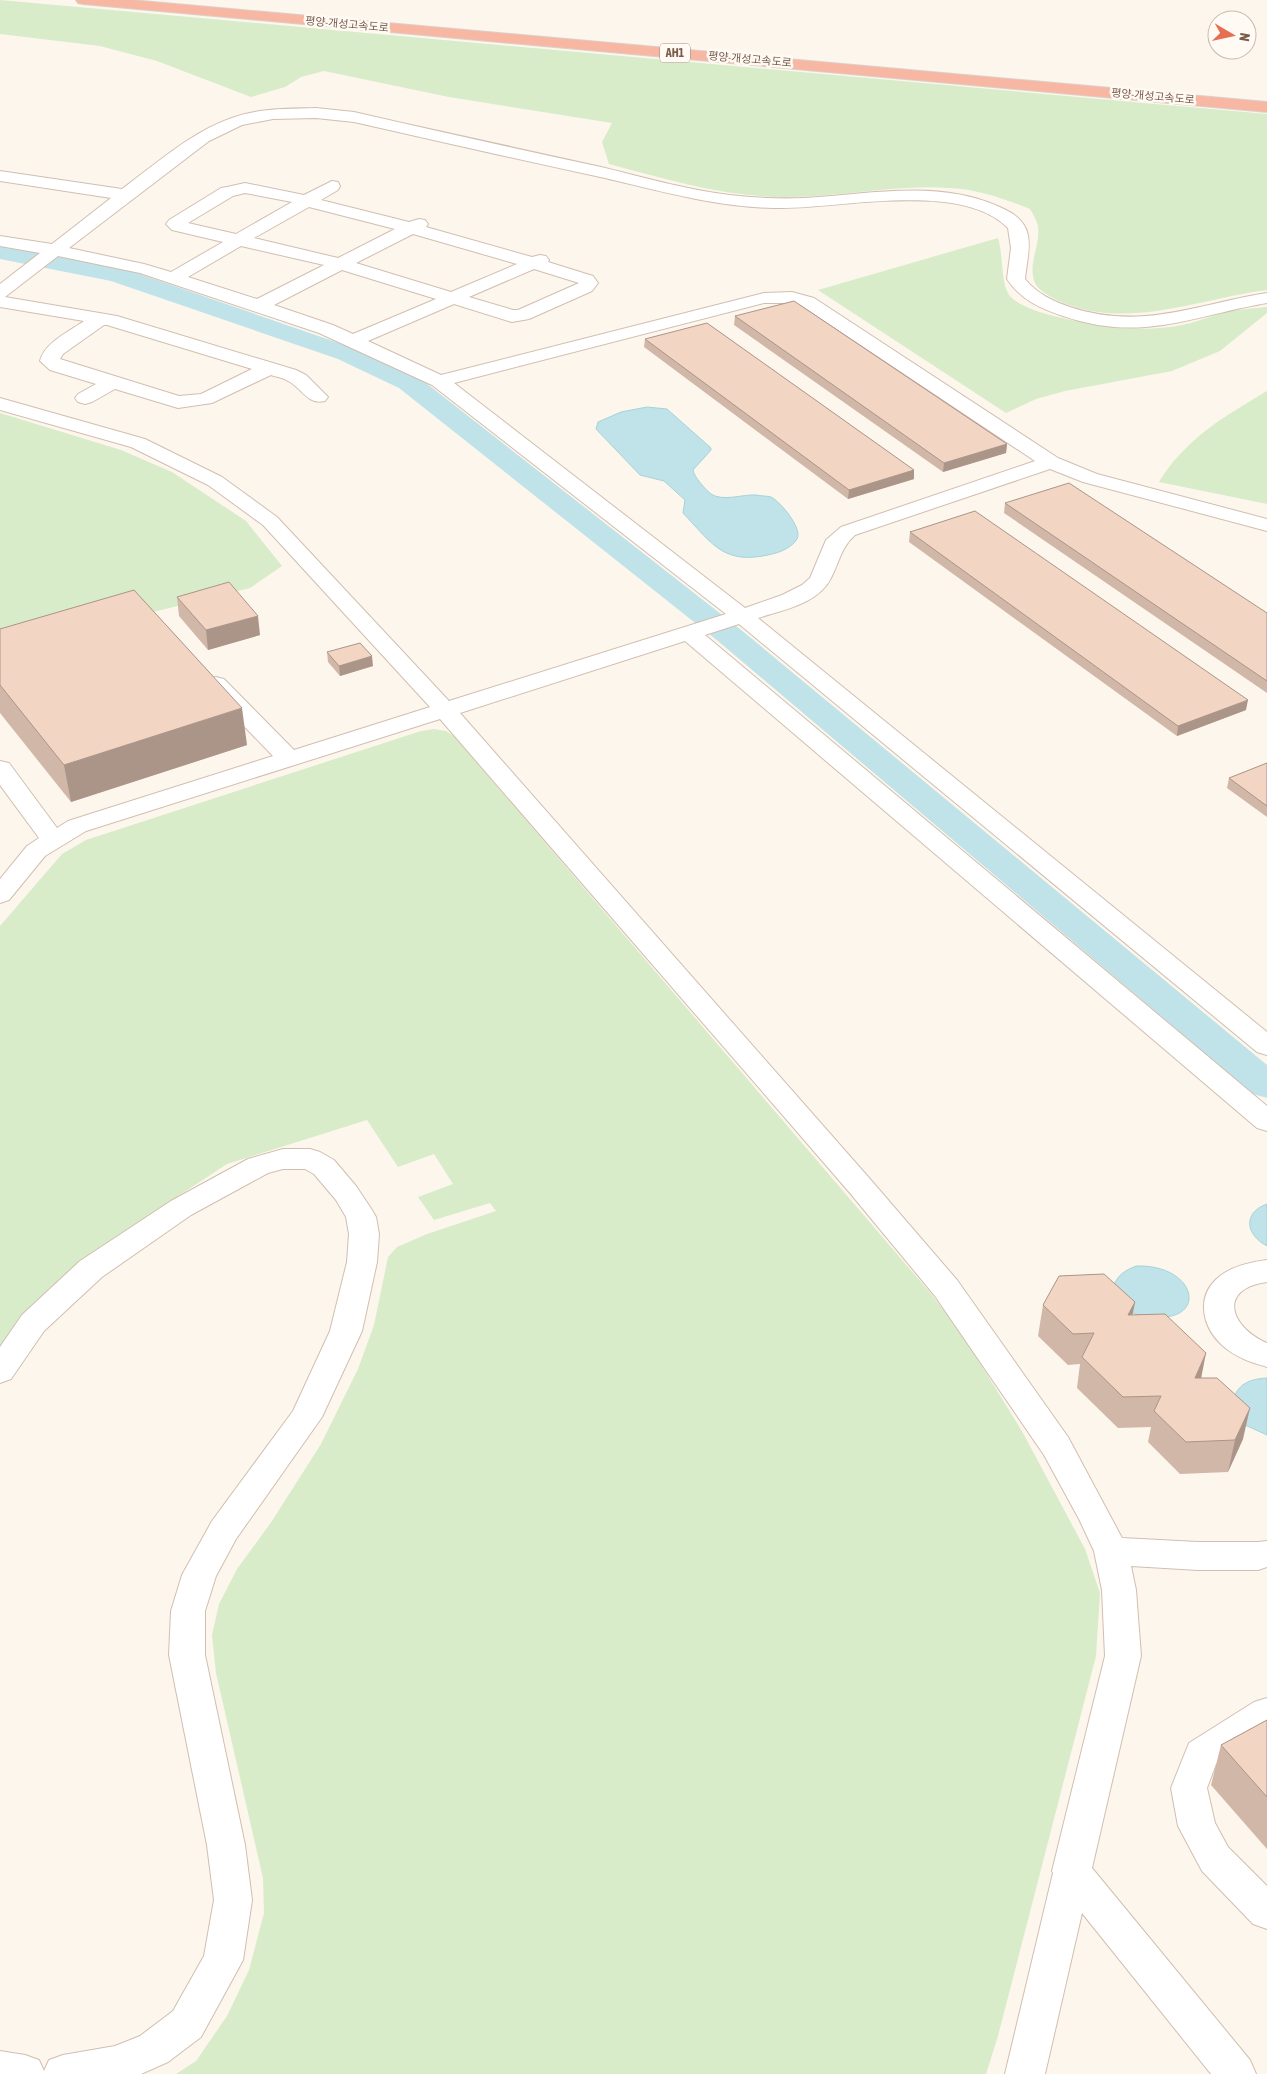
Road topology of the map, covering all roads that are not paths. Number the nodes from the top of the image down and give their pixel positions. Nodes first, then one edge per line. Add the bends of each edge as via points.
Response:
1 (83, 0) edge
2 (225, 0) edge
3 (1140, 81) dead end
4 (1267, 107) edge
5 (0, 176) edge
6 (332, 186) dead end
7 (125, 196) junction
8 (305, 201) junction
9 (417, 226) junction
10 (238, 240) junction
11 (0, 241) edge
12 (53, 252) junction
13 (557, 253) dead end
14 (534, 262) junction
15 (341, 264) junction
16 (173, 278) junction
17 (0, 293) edge
18 (451, 298) junction
19 (1267, 298) edge
20 (0, 302) edge
21 (260, 306) junction
22 (101, 318) junction
23 (353, 341) junction
24 (269, 368) junction
25 (438, 381) junction
26 (112, 383) junction
27 (318, 397) dead end
28 (85, 398) dead end
29 (0, 404) edge
30 (1051, 462) junction
31 (1267, 525) edge
32 (717, 624) junction
33 (202, 669) edge
34 (445, 710) junction
35 (289, 759) junction
36 (0, 768) edge
37 (53, 840) junction
38 (11, 868) edge
39 (0, 895) edge
40 (1267, 1046) edge
41 (1267, 1121) edge
42 (1267, 1271) edge
43 (1267, 1356) edge
44 (0, 1371) edge
45 (1111, 1551) junction
46 (1264, 1558) edge
47 (1267, 1713) edge
48 (1071, 1871) junction
49 (1267, 1912) edge
50 (0, 2070) edge
51 (25, 2074) edge
52 (63, 2074) edge
53 (1025, 2074) edge
54 (1236, 2074) edge

1 - 4 highway, 평양-개성고속도로 / AH1
2 - 3 highway, 평양-개성고속도로 / AH1
5 - 7 street
6 - 8 street
7 - 12 street
7 - 19 street via 198,141 237,122 273,114 335,114 719,199 768,204 927,195 989,207 1010,219 1018,230 1021,242 1016,279 1024,291 1041,303 1099,321 1164,321
8 - 9 street
8 - 10 street
8 - 10 street via 237,189 175,224
9 - 14 street
9 - 15 street
10 - 15 street
10 - 16 street
11 - 12 street
12 - 16 street via 144,269
12 - 17 street
13 - 14 street
14 - 18 street
14 - 18 street via 589,283 522,315 501,314
15 - 18 street
15 - 21 street
16 - 21 street
18 - 23 street
20 - 22 street
21 - 23 street
22 - 24 street
22 - 26 street via 56,350 50,361
23 - 25 street
24 - 26 street via 205,399 192,402 169,400
24 - 27 street via 299,379
25 - 30 street via 764,298 792,297 808,302
25 - 32 street
26 - 28 street
29 - 34 street via 138,443 216,481 270,521
30 - 31 street via 1090,478
30 - 32 street via 848,531 837,540 819,582 810,590 790,600
32 - 34 street
32 - 40 street
32 - 41 street
33 - 35 street
34 - 35 street
34 - 45 street via 946,1288 1056,1446
35 - 37 street via 77,826
36 - 37 street
37 - 38 street
38 - 39 street
42 - 43 street via 1240,1276 1227,1285 1220,1297 1218,1310 1222,1324 1233,1337
44 - 52 street via 33,1323 91,1269 181,1208 258,1166 282,1159 310,1159 324,1167 361,1217 364,1234 362,1262 346,1331 306,1418 224,1530 199,1575 188,1611 186,1655 226,1845 233,1900 223,1960 187,2024 154,2049 116,2065
45 - 46 street
45 - 48 street via 1119,1590 1123,1656
47 - 49 street via 1202,1754 1189,1788 1197,1826 1215,1858
48 - 53 street
48 - 54 street
50 - 51 street

